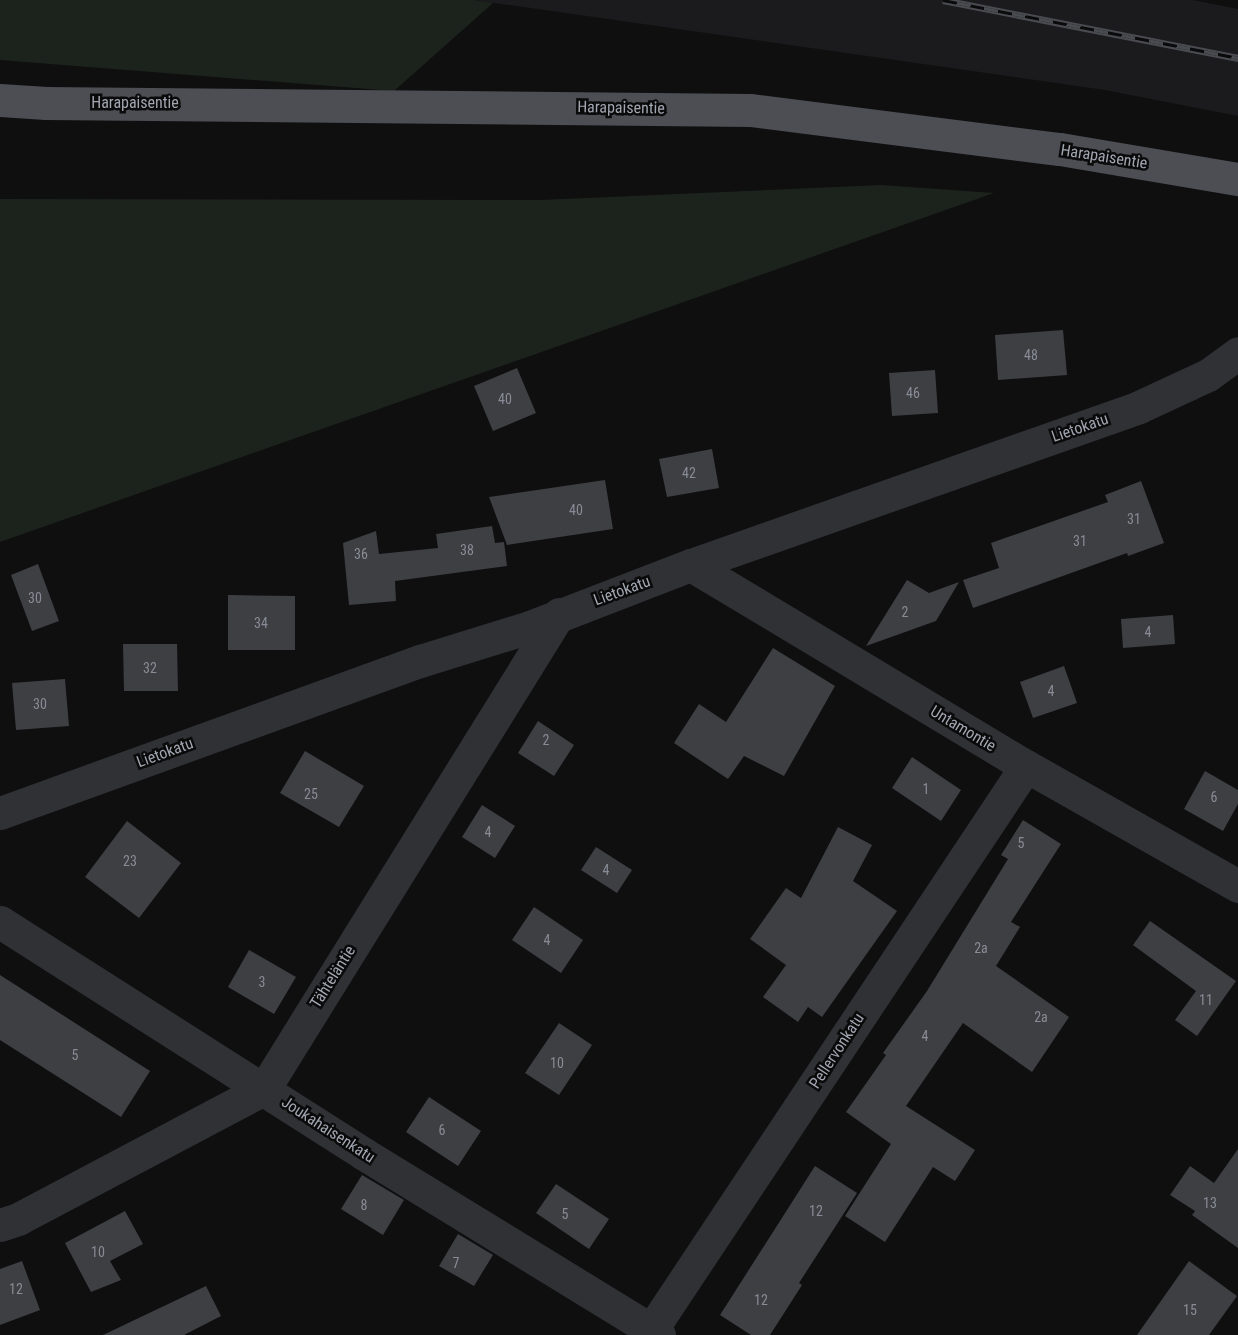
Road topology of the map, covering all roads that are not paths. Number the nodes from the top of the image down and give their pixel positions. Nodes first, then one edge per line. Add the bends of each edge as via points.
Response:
1 (0, 100) edge
2 (1238, 179) edge
3 (1238, 353) edge
4 (692, 565) junction
5 (559, 614) junction
6 (1026, 766) junction
7 (0, 813) edge
8 (1238, 886) edge
9 (0, 922) edge
10 (264, 1089) junction
11 (0, 1226) edge
12 (653, 1333) edge

1 - 2 main road, Harapaisentie via 750,110 1060,149
3 - 4 street, Lietokatu via 1208,375 1139,407
4 - 5 street, Lietokatu
4 - 6 street, Untamontie
5 - 7 street, Lietokatu via 530,627 420,660
5 - 10 street, Tähteläntie
6 - 8 street, Untamontie
6 - 12 street, Pellervonkatu
9 - 10 street, Joukahaisenkatu
10 - 11 street
10 - 12 street, Joukahaisenkatu

